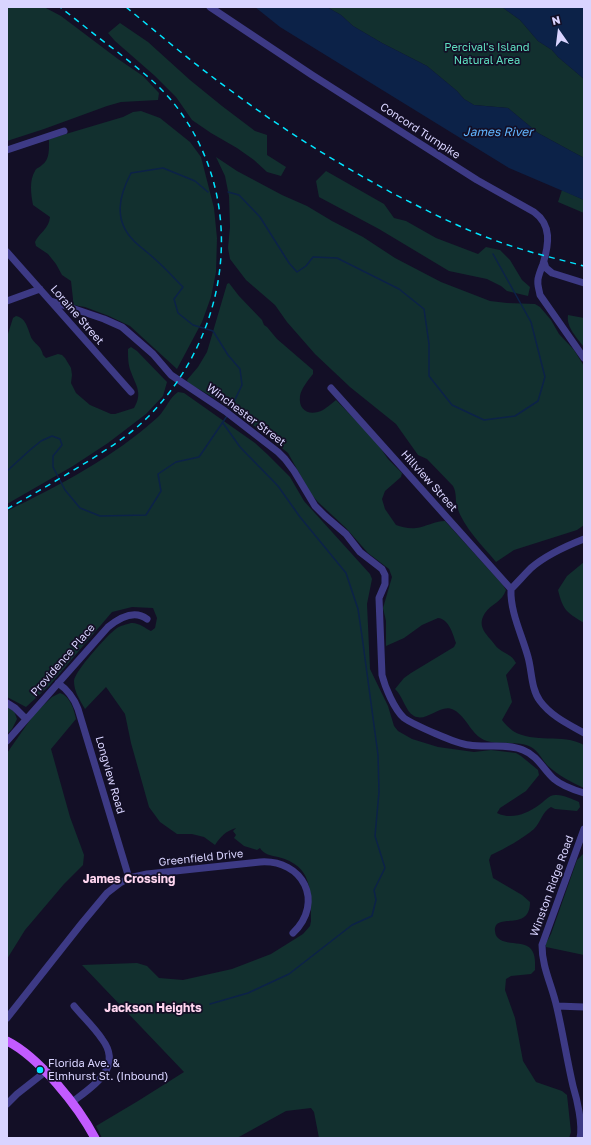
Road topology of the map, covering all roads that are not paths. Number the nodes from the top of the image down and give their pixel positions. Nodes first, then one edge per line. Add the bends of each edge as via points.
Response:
1 (210, 7) edge
2 (64, 131) dead end
3 (7, 150) edge
4 (7, 252) edge
5 (544, 262) junction
6 (584, 283) edge
7 (40, 289) junction
8 (7, 301) edge
9 (51, 302) junction
10 (584, 358) edge
11 (331, 388) dead end
12 (131, 392) dead end
13 (584, 539) edge
14 (511, 589) junction
15 (147, 619) dead end
16 (58, 683) junction
17 (7, 703) edge
18 (26, 719) junction
19 (584, 733) edge
20 (7, 741) edge
21 (584, 793) edge
22 (584, 829) edge
23 (129, 878) junction
24 (293, 933) dead end
25 (74, 1006) dead end
26 (557, 1006) junction
27 (584, 1007) edge
28 (7, 1018) edge
29 (7, 1040) edge
30 (46, 1072) junction
31 (72, 1102) junction
32 (7, 1104) edge
33 (95, 1138) edge
34 (580, 1138) edge

1 - 5 street, Concord Turnpike via 477,180 538,214 545,222 548,234
2 - 3 street
4 - 7 street, Loraine Street
5 - 6 street via 552,273
5 - 10 street, Concord Turnpike via 538,278 540,295
7 - 8 street
7 - 9 street, Loraine Street
9 - 12 street, Loraine Street
9 - 21 street, Winchester Street via 122,327 153,354 171,375 228,413 285,459 316,506 346,534 360,552 382,569 386,580 379,598 382,675 384,686 404,717 456,742 522,749 536,757 554,779
11 - 14 street, Hillview Street
13 - 14 street via 543,559
14 - 19 street via 516,619 539,700 548,711
15 - 16 street, Providence Place via 139,614 131,615 112,624
16 - 18 street, Providence Place
16 - 23 street, Longview Road via 73,697 78,709
17 - 18 street
18 - 20 street, Providence Place
22 - 26 street, Winston Ridge Road via 542,945 544,969
23 - 24 street, Greenfield Drive via 260,862 281,864 304,883 308,896 306,916
23 - 28 street, Greenfield Drive via 100,901
25 - 31 street via 102,1039 109,1056 107,1070 102,1078
26 - 27 street
26 - 34 street, Winston Ridge Road via 576,1097
29 - 30 main road via 31,1057
30 - 31 main road
30 - 32 street
31 - 33 main road

